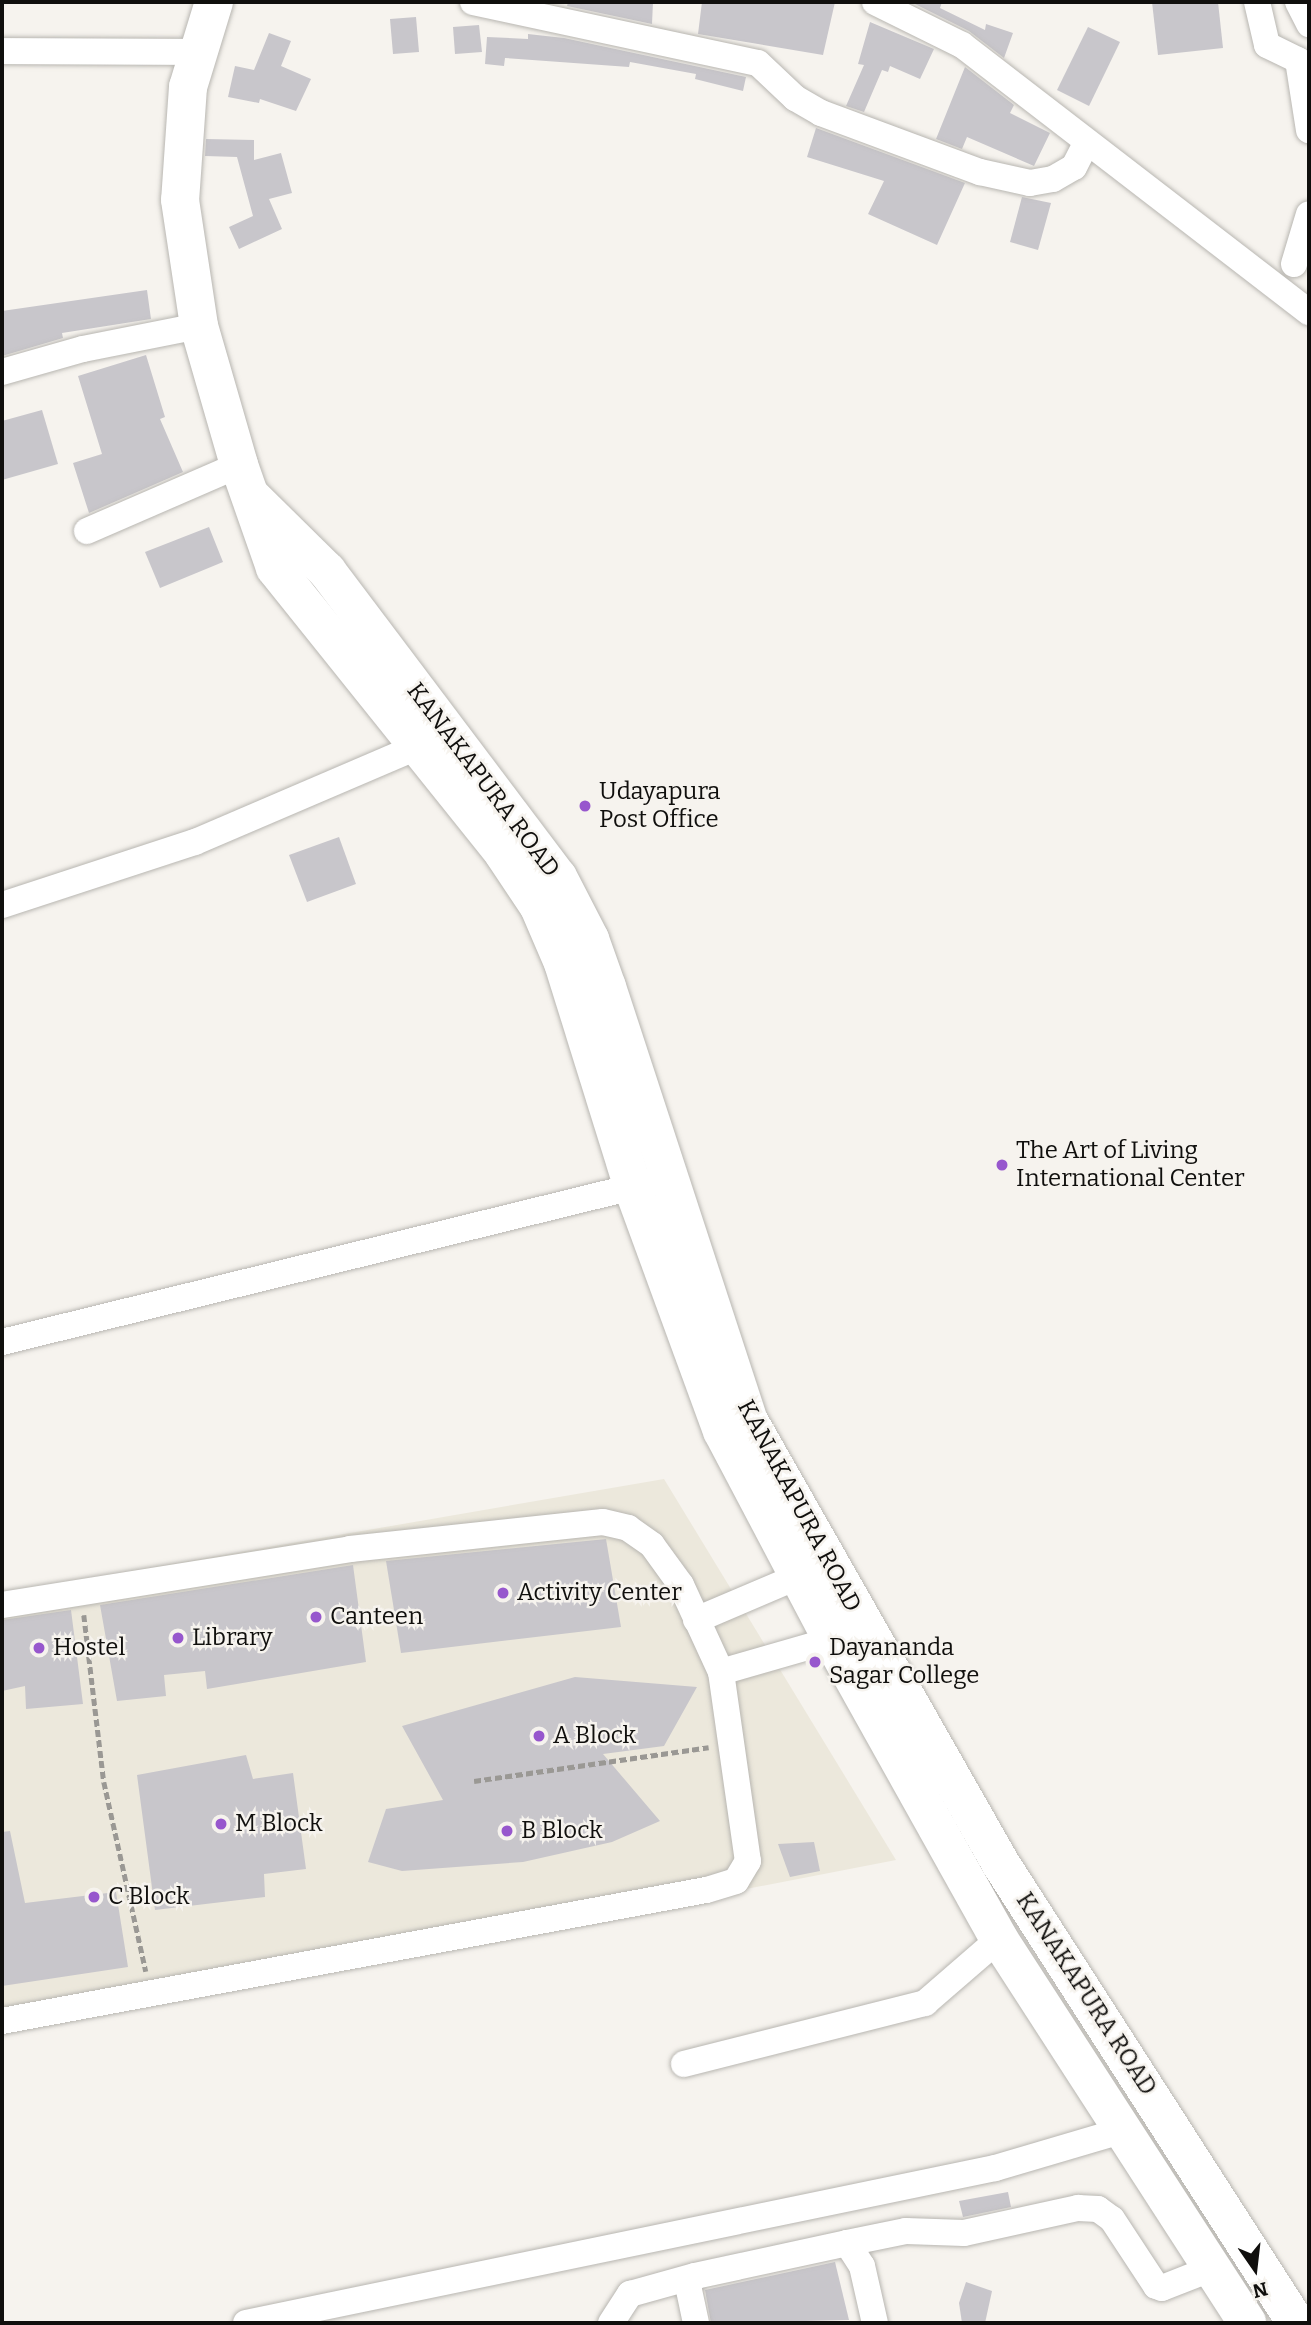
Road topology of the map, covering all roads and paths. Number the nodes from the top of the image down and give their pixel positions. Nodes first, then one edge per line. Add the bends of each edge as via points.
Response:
1 (214, 2) edge
2 (473, 2) edge
3 (875, 2) edge
4 (1256, 2) edge
5 (1298, 2) edge
6 (1309, 24) edge
7 (2, 51) edge
8 (196, 52) junction
9 (1309, 130) edge
10 (1087, 142) junction
11 (1309, 214) edge
12 (1294, 264) dead end
13 (1309, 312) edge
14 (199, 326) junction
15 (2, 372) edge
16 (244, 480) junction
17 (87, 531) dead end
18 (417, 747) junction
19 (515, 843) junction
20 (2, 905) edge
21 (650, 1183) junction
22 (2, 1342) edge
23 (797, 1577) junction
24 (82, 1592) junction
25 (2, 1605) edge
26 (696, 1620) junction
27 (832, 1640) junction
28 (721, 1672) junction
29 (731, 1744) junction
30 (474, 1781) dead end
31 (999, 1939) junction
32 (151, 1993) junction
33 (2, 2021) edge
34 (684, 2064) dead end
35 (1124, 2130) junction
36 (1203, 2173) junction
37 (1166, 2196) junction
38 (847, 2243) junction
39 (1213, 2268) junction
40 (695, 2276) junction
41 (246, 2323) edge
42 (611, 2323) edge
43 (696, 2323) edge
44 (875, 2323) edge
45 (1247, 2323) edge
46 (1296, 2323) edge

1 - 8 highway, KANAKAPURA ROAD
2 - 10 street via 758,63 796,98 821,113 980,172 1031,183 1053,179 1074,167
3 - 10 street via 962,45
4 - 9 street via 1267,45 1298,60
5 - 6 street
7 - 8 street
8 - 14 highway, KANAKAPURA ROAD via 188,87 180,200
10 - 13 street
11 - 12 street
14 - 15 street via 83,349
14 - 16 highway, KANAKAPURA ROAD
16 - 17 street
16 - 18 highway, KANAKAPURA ROAD via 275,568
16 - 19 highway, KANAKAPURA ROAD via 314,556
18 - 19 highway, KANAKAPURA ROAD
18 - 20 street via 195,842
19 - 21 highway, KANAKAPURA ROAD via 558,877 590,939
21 - 22 street
21 - 23 highway, KANAKAPURA ROAD via 722,1431
21 - 36 highway, KANAKAPURA ROAD via 749,1421 994,1853
23 - 26 street
23 - 27 highway, KANAKAPURA ROAD
24 - 25 street
24 - 26 street via 350,1549 603,1522 628,1528 652,1545 681,1585
24 - 32 path via 104,1782
26 - 28 street
27 - 28 street
27 - 31 highway, KANAKAPURA ROAD
28 - 29 street
29 - 30 path
29 - 32 street via 748,1861 736,1881
31 - 34 street via 925,2003
31 - 35 highway, KANAKAPURA ROAD
32 - 33 street
35 - 37 highway, KANAKAPURA ROAD
35 - 41 street via 995,2168
36 - 37 highway
36 - 46 highway, KANAKAPURA ROAD
37 - 39 highway, KANAKAPURA ROAD
38 - 39 street via 906,2231 964,2233 1077,2208 1098,2210 1112,2219 1156,2286 1162,2288
38 - 40 street
38 - 44 street via 862,2266
39 - 45 highway, KANAKAPURA ROAD
40 - 42 street via 630,2294
40 - 43 street via 688,2285

